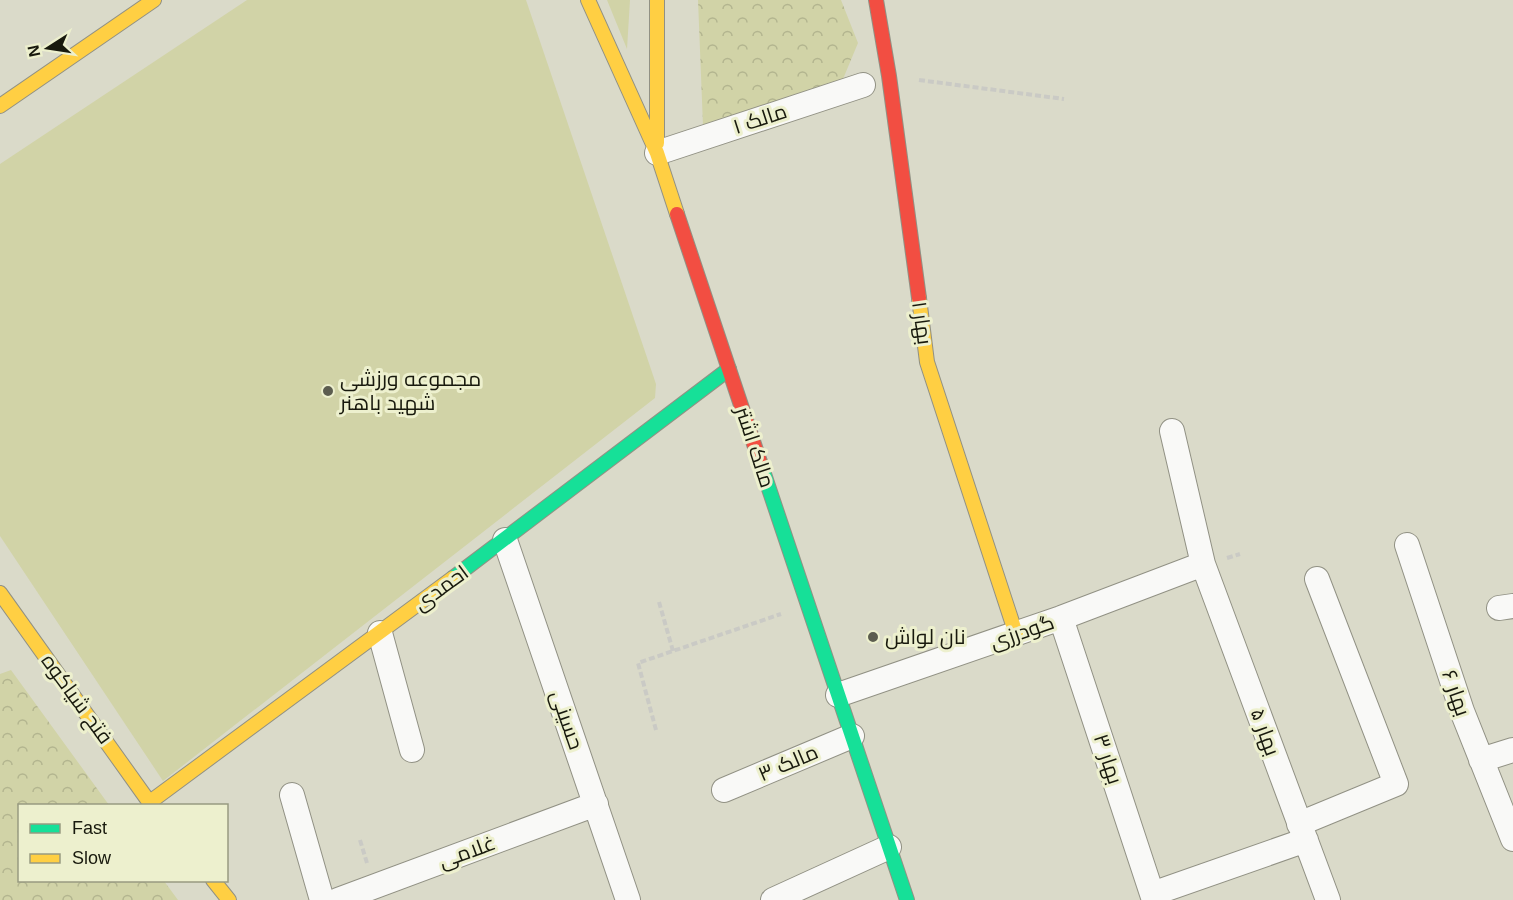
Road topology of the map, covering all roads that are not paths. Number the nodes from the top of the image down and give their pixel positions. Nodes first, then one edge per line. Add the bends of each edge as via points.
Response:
1 (154, 0) edge
2 (588, 0) edge
3 (657, 0) edge
4 (876, 0) edge
5 (863, 85) dead end
6 (0, 106) edge
7 (657, 153) junction
8 (729, 369) junction
9 (1172, 431) dead end
10 (506, 540) junction
11 (1407, 545) dead end
12 (1203, 564) junction
13 (1317, 579) dead end
14 (0, 593) edge
15 (1061, 618) junction
16 (380, 633) junction
17 (1016, 634) junction
18 (838, 695) junction
19 (852, 736) junction
20 (412, 750) dead end
21 (1513, 750) edge
22 (1481, 760) junction
23 (724, 790) dead end
24 (292, 795) dead end
25 (151, 804) edge
26 (596, 804) junction
27 (1302, 832) junction
28 (1513, 839) edge
29 (889, 846) junction
30 (215, 882) edge
31 (1153, 897) edge
32 (229, 900) edge
33 (322, 900) edge
34 (338, 900) edge
35 (628, 900) edge
36 (773, 900) edge
37 (907, 900) edge
38 (1328, 900) edge

1 - 6 street
2 - 7 street, مالک اشتر
3 - 7 street
4 - 17 street, بهار ۱ via 927,362
5 - 7 street, مالک ۱
7 - 8 street, مالک اشتر
8 - 10 street, احمدی
8 - 18 street, مالک اشتر
9 - 12 street, بهار ۵
10 - 16 street, احمدی
10 - 26 street, حسینی
11 - 22 street, بهار ۶
12 - 15 street, گودرزی
12 - 27 street, بهار ۵
13 - 27 street via 1396,784
14 - 25 street, فتح شیاکوه
15 - 17 street, گودرزی
15 - 31 street, بهار ۳
16 - 20 street
16 - 25 street, احمدی
17 - 18 street, گودرزی
18 - 19 street, مالک اشتر
19 - 23 street, مالک ۳
19 - 29 street, مالک اشتر
21 - 22 street
22 - 28 street, بهار ۶
24 - 33 street
26 - 34 street, غلامی
26 - 35 street, حسینی
27 - 31 street
27 - 38 street, بهار ۵
29 - 36 street
29 - 37 street, مالک اشتر
30 - 32 street

